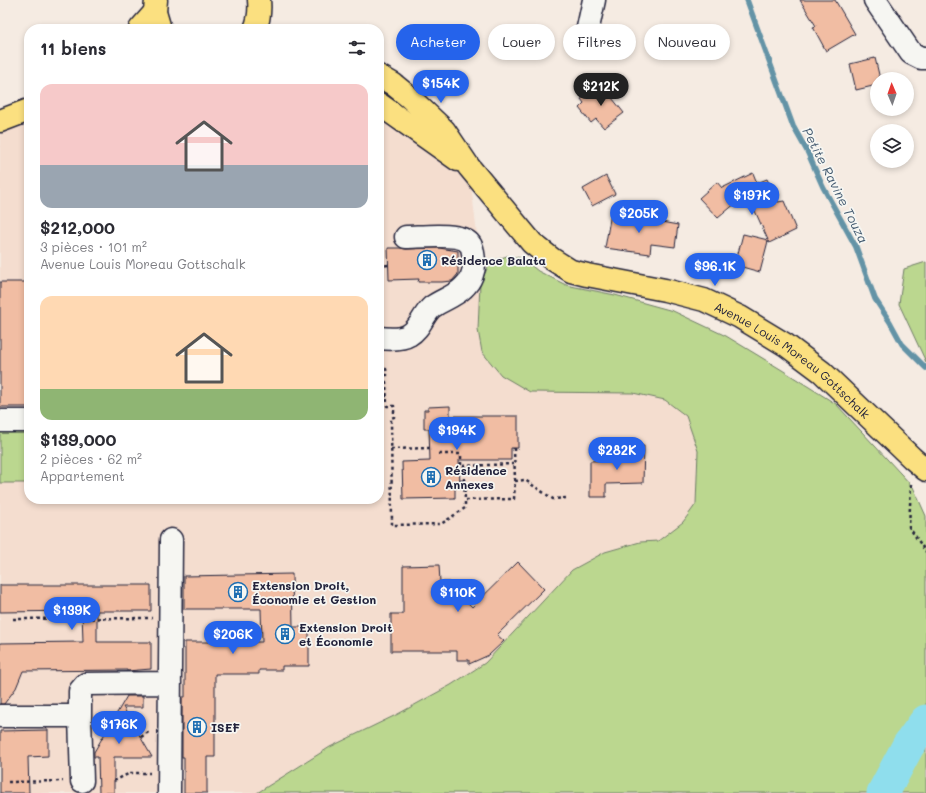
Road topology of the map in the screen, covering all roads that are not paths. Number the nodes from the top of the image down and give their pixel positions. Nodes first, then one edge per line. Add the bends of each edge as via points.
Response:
1 (258, 0) edge
2 (594, 0) edge
3 (875, 0) edge
4 (157, 14) edge
5 (146, 24) edge
6 (261, 24) edge
7 (589, 24) edge
8 (926, 58) edge
9 (384, 79) edge
10 (384, 108) edge
11 (24, 112) edge
12 (0, 121) edge
13 (469, 167) junction
14 (406, 237) dead end
15 (384, 338) edge
16 (0, 421) edge
17 (24, 421) edge
18 (919, 464) edge
19 (170, 540) dead end
20 (170, 683) junction
21 (0, 716) edge
22 (80, 716) junction
23 (82, 781) road end
24 (169, 783) edge

1 - 6 main road
2 - 7 street
3 - 8 street via 911,53
4 - 5 main road
9 - 13 main road, Avenue Louis Moreau Gottschalk via 404,93 444,130
10 - 13 main road, Avenue Louis Moreau Gottschalk
11 - 12 main road
13 - 18 main road, Avenue Louis Moreau Gottschalk via 532,243 552,259 571,271 704,300 740,317 786,345 822,372
14 - 15 street via 440,236 460,238 469,242 473,250 473,271 463,289 427,312 415,331 408,336
16 - 17 street
19 - 20 street
20 - 22 street via 86,684 80,691
20 - 24 street
21 - 22 street
22 - 23 street

